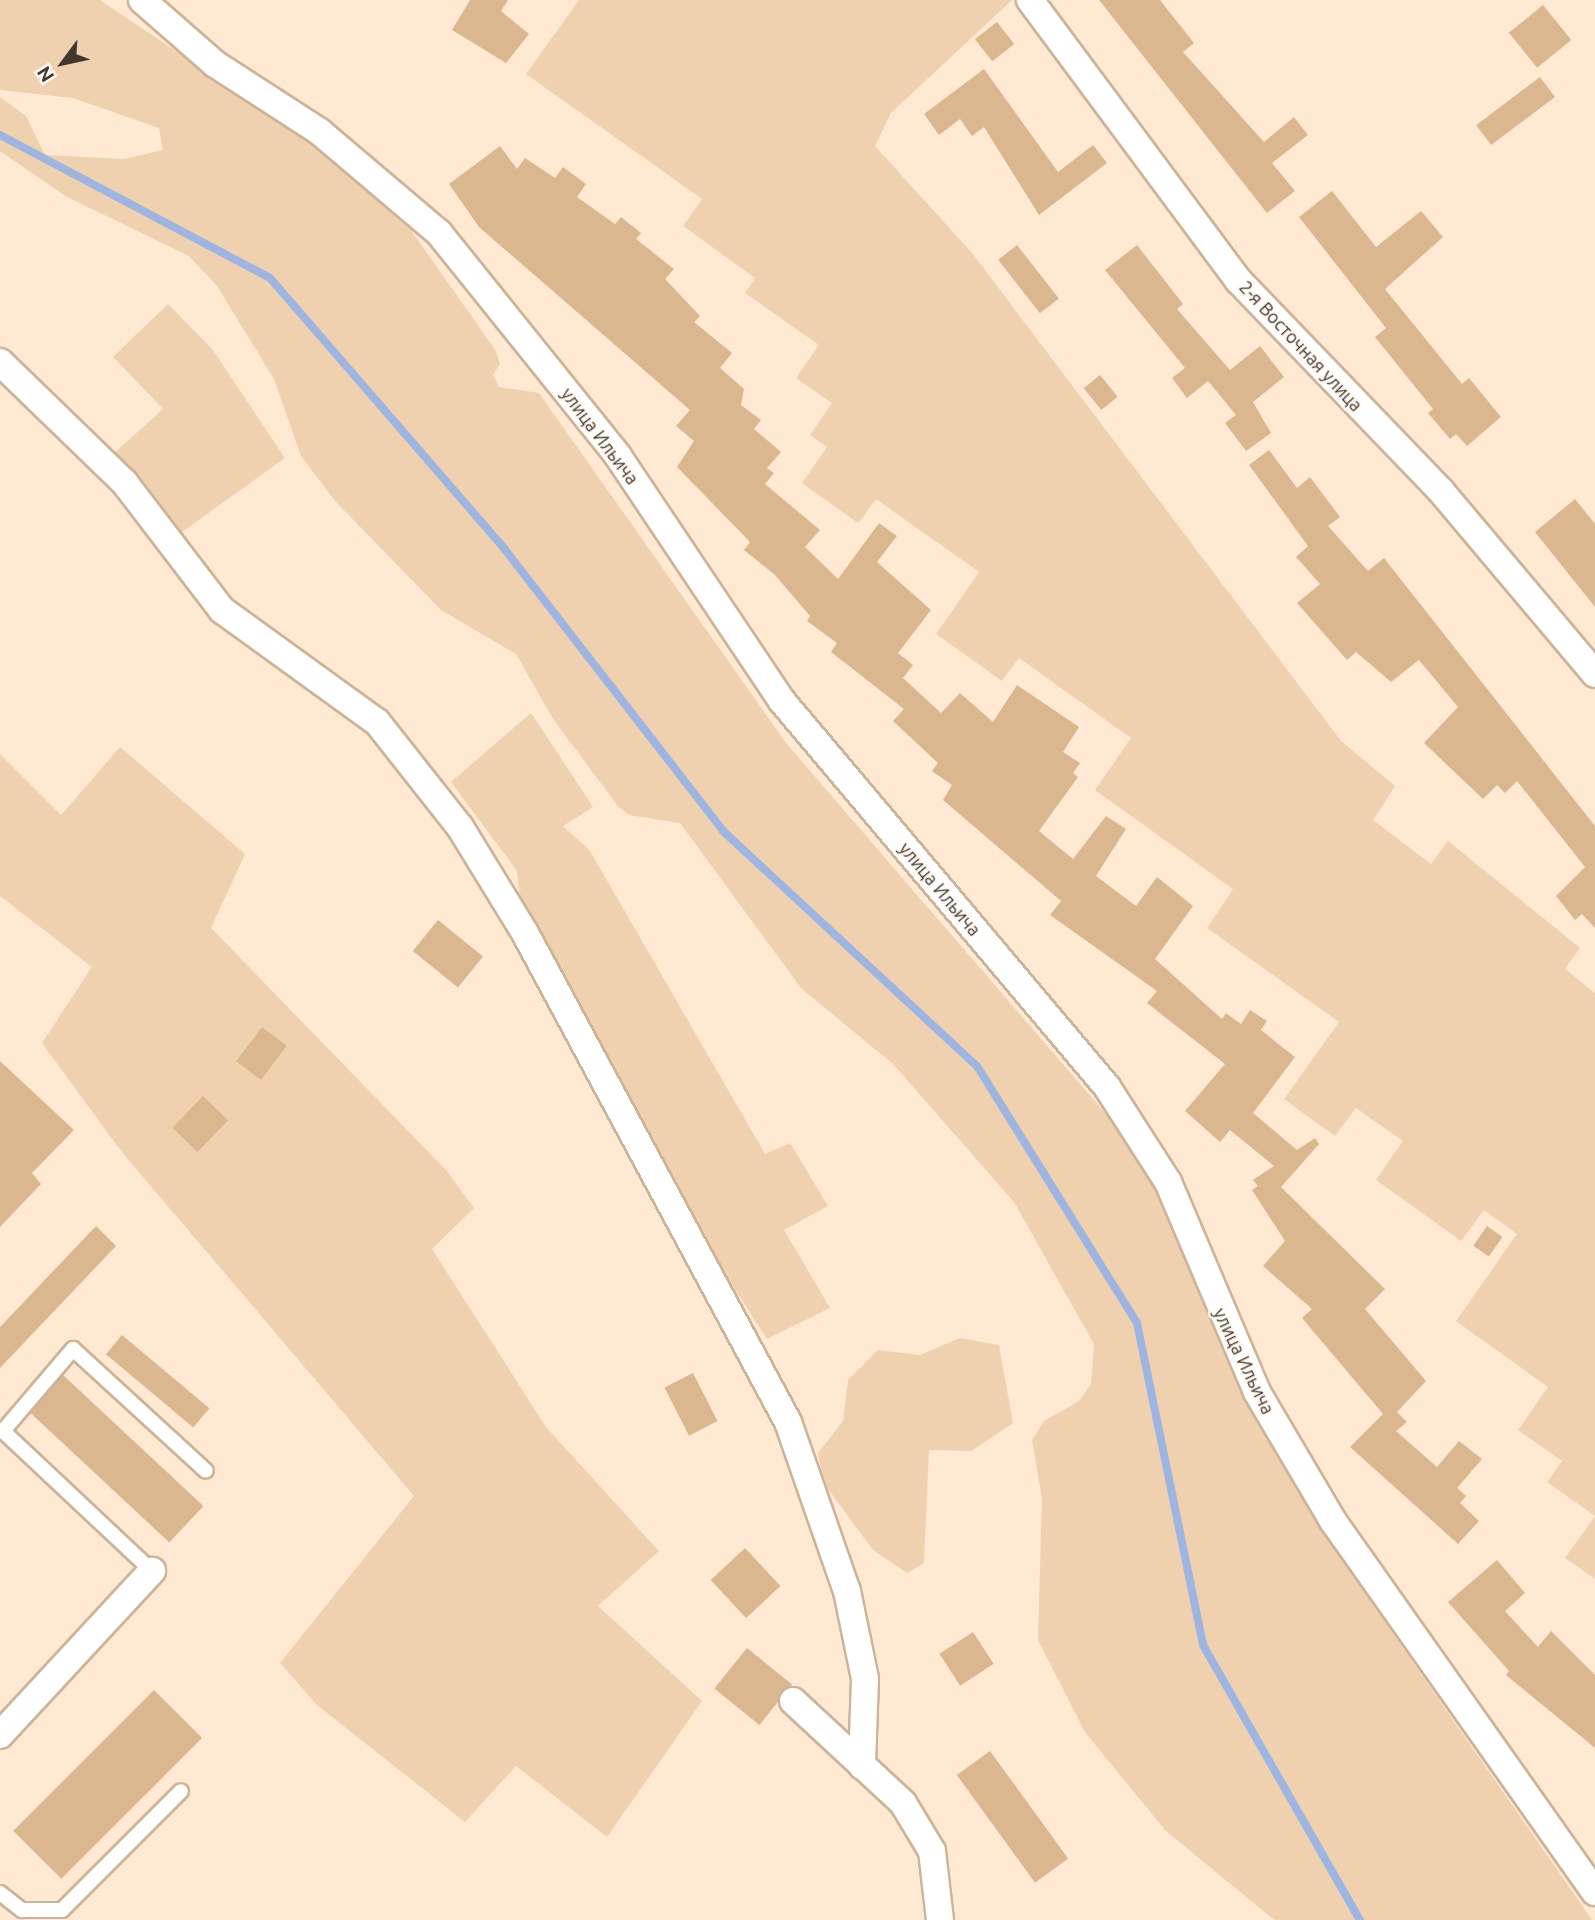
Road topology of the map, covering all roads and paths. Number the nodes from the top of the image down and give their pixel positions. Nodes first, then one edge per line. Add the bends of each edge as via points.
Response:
1 (142, 0) edge
2 (1030, 0) edge
3 (0, 362) edge
4 (1595, 674) edge
5 (206, 1471) dead end
6 (152, 1571) joint
7 (793, 1702) dead end
8 (0, 1735) edge
9 (862, 1766) junction
10 (181, 1791) dead end
11 (1595, 1892) edge
12 (0, 1893) edge
13 (940, 1920) edge

1 - 11 street, улица Ильича via 215,64 320,132 439,233 618,456 782,701 1107,1087 1168,1182 1257,1392 1332,1521
2 - 4 street, 2-я Восточная улица via 1238,280 1441,491
3 - 9 street via 124,482 222,610 377,722 460,827 525,933 615,1106 751,1343 788,1422 848,1591 865,1679
5 - 6 lane via 73,1349 3,1431
6 - 8 street
7 - 9 street
9 - 13 street via 903,1804 932,1851
10 - 12 lane via 62,1910 22,1910

